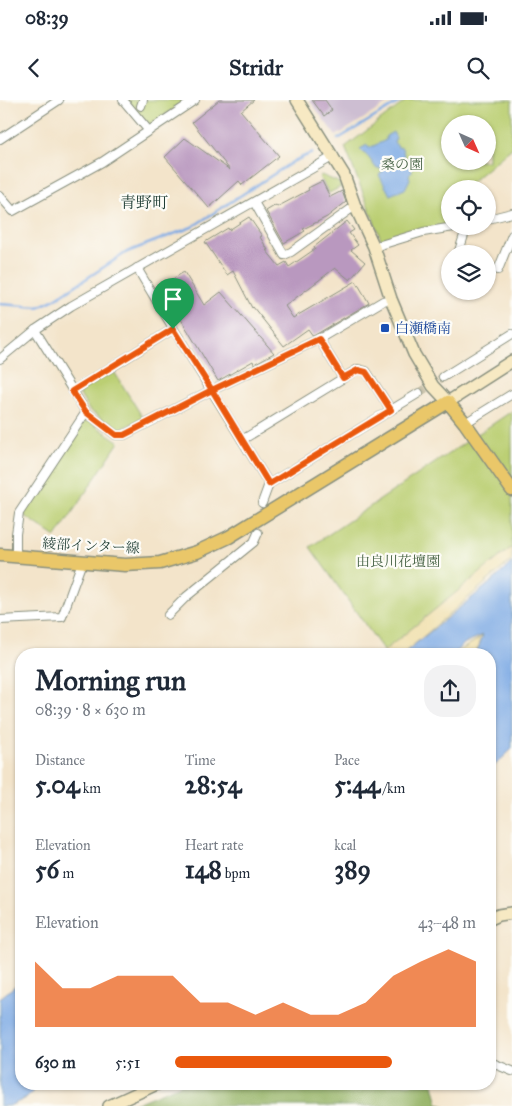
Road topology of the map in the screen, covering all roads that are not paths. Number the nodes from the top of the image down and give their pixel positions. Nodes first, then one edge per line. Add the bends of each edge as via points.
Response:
1 (59, 100) edge
2 (123, 100) edge
3 (195, 100) edge
4 (297, 100) edge
5 (150, 131) junction
6 (0, 139) edge
7 (334, 156) junction
8 (0, 196) edge
9 (254, 202) junction
10 (356, 206) junction
11 (512, 213) edge
12 (496, 218) edge
13 (441, 229) edge
14 (512, 235) edge
15 (374, 247) junction
16 (137, 268) junction
17 (498, 270) dead end
18 (391, 299) junction
19 (173, 329) junction
20 (35, 330) junction
21 (512, 334) edge
22 (319, 339) junction
23 (0, 359) edge
24 (512, 361) edge
25 (443, 377) tunnel mouth
26 (343, 378) junction
27 (212, 390) junction
28 (72, 391) junction
29 (419, 393) tunnel mouth
30 (512, 394) edge
31 (448, 402) junction
32 (391, 410) junction
33 (86, 412) junction
34 (470, 425) junction
35 (242, 440) junction
36 (269, 484) junction
37 (512, 490) edge
38 (262, 503) dead end
39 (258, 533) dead end
40 (0, 555) edge
41 (16, 557) junction
42 (82, 562) junction
43 (168, 615) dead end
44 (0, 620) edge
45 (512, 913) edge
46 (496, 916) edge
47 (496, 1064) edge
48 (512, 1071) edge
49 (144, 1090) edge
50 (109, 1106) edge

1 - 6 street
2 - 5 street
3 - 5 street
4 - 7 street
5 - 8 street via 102,162 13,211
7 - 9 street
7 - 10 street
9 - 10 street via 284,255
9 - 16 street
10 - 15 street
11 - 12 street
13 - 15 street
14 - 17 street
15 - 18 street
16 - 19 street
16 - 20 street
18 - 22 street
18 - 31 street via 414,354 433,386
19 - 27 street
19 - 28 street
20 - 23 street
20 - 28 street
21 - 25 street
22 - 26 street
22 - 27 street
24 - 31 street
26 - 32 street via 358,370 366,372
26 - 35 street
27 - 33 street via 124,435 116,435
27 - 35 street
28 - 33 street
29 - 32 street
30 - 34 street
31 - 34 main road
31 - 42 main road, 綾部インター線 via 229,537 197,552 160,563 125,566
32 - 36 street
33 - 41 street via 19,513
34 - 37 main road
35 - 36 street
36 - 38 street
39 - 43 street via 254,542
40 - 41 main road, 綾部インター線
41 - 42 main road, 綾部インター線
42 - 44 street via 62,617
45 - 46 street
47 - 48 street
49 - 50 street

